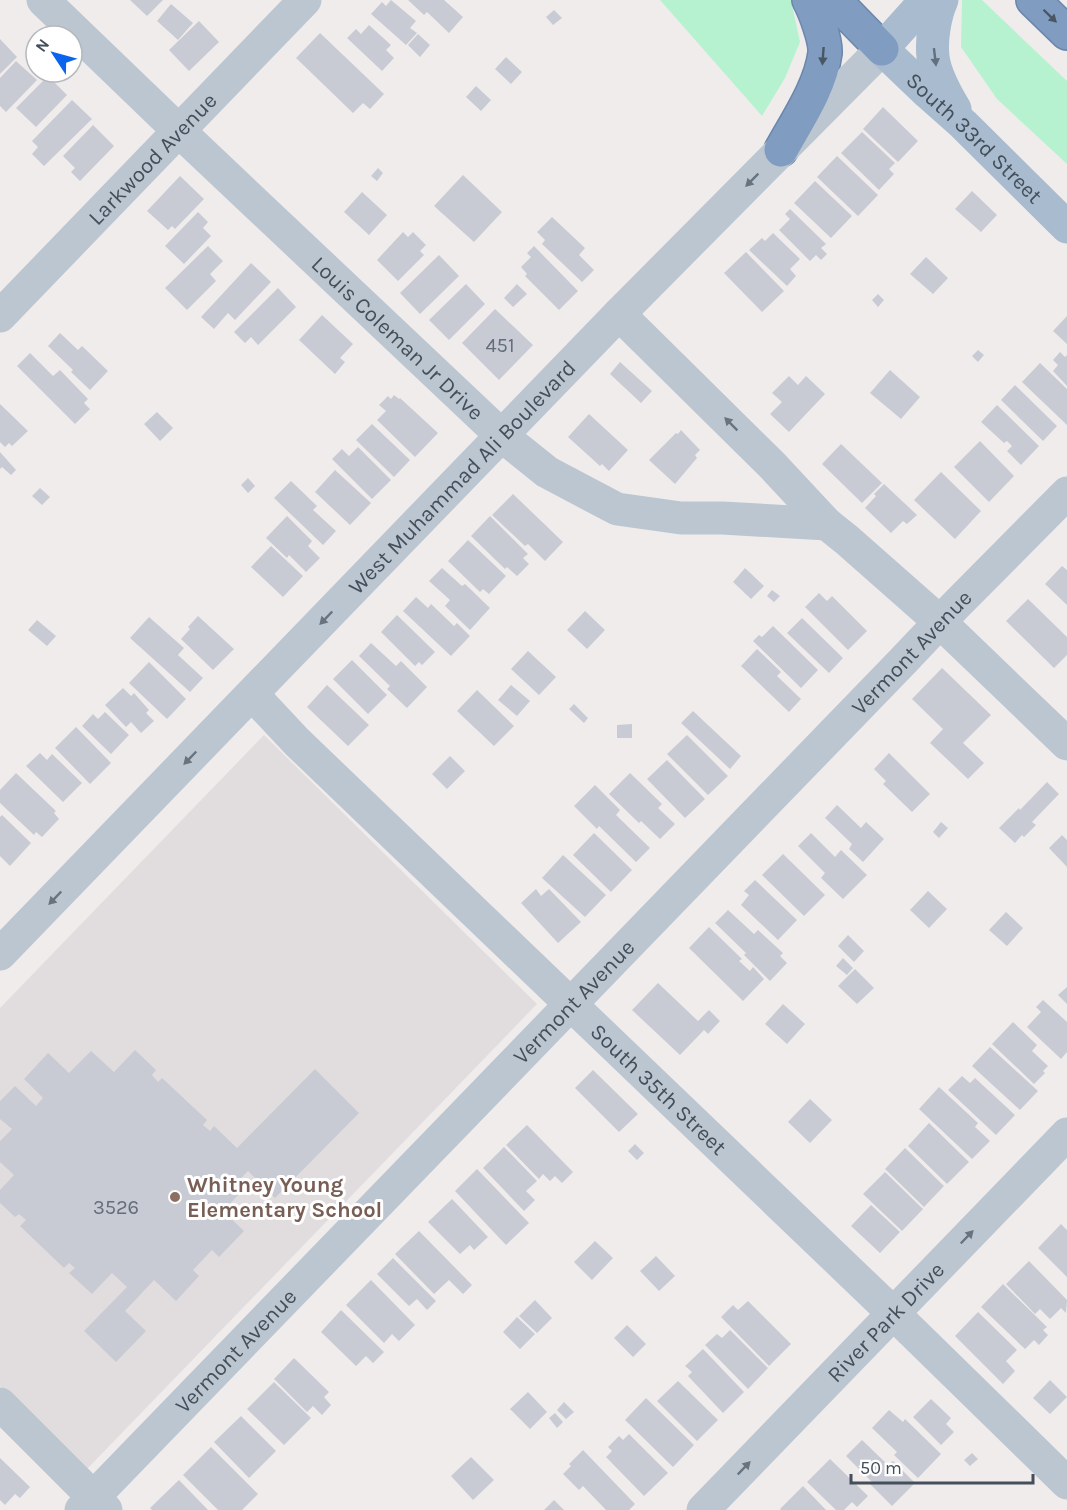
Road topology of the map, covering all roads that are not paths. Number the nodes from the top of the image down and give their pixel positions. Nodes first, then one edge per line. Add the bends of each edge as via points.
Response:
1 (43, 0) edge
2 (305, 0) edge
3 (809, 0) edge
4 (834, 0) edge
5 (926, 0) edge
6 (942, 0) edge
7 (1033, 0) edge
8 (1067, 33) edge
9 (882, 49) junction
10 (963, 124) junction
11 (180, 131) junction
12 (781, 150) junction
13 (1067, 227) edge
14 (619, 314) junction
15 (0, 316) edge
16 (502, 436) junction
17 (1067, 494) edge
18 (827, 524) junction
19 (939, 622) junction
20 (252, 694) junction
21 (1067, 744) edge
22 (0, 954) edge
23 (570, 1005) junction
24 (1067, 1134) edge
25 (894, 1314) junction
26 (0, 1404) edge
27 (1067, 1483) edge
28 (93, 1506) edge
29 (704, 1510) edge

1 - 11 street, Louis Coleman Jr Drive
2 - 11 street, Larkwood Avenue
3 -> 12 highway via 816,12 824,60 820,79
4 - 9 highway
5 - 9 main road, West Muhammad Ali Boulevard
6 -> 10 main road via 934,29 933,58 942,87
7 -> 8 highway
9 - 10 main road, South 33rd Street
9 - 12 street, West Muhammad Ali Boulevard
10 - 13 main road, South 33rd Street
11 - 15 street, Larkwood Avenue
11 - 16 street, Louis Coleman Jr Drive
12 -> 14 street, West Muhammad Ali Boulevard
14 - 16 street, West Muhammad Ali Boulevard
18 -> 14 street
16 - 18 street, Louis Coleman Jr Drive via 547,472 617,509 681,518
16 -> 20 street, West Muhammad Ali Boulevard
17 - 19 street, Vermont Avenue
18 - 19 street
19 - 21 street
19 - 23 street, Vermont Avenue
20 -> 22 street, West Muhammad Ali Boulevard
20 - 23 street, South 35th Street
23 - 25 street, South 35th Street
23 - 28 street, Vermont Avenue
25 -> 24 street, River Park Drive
25 - 27 street, South 35th Street
29 -> 25 street, River Park Drive
26 - 28 street

